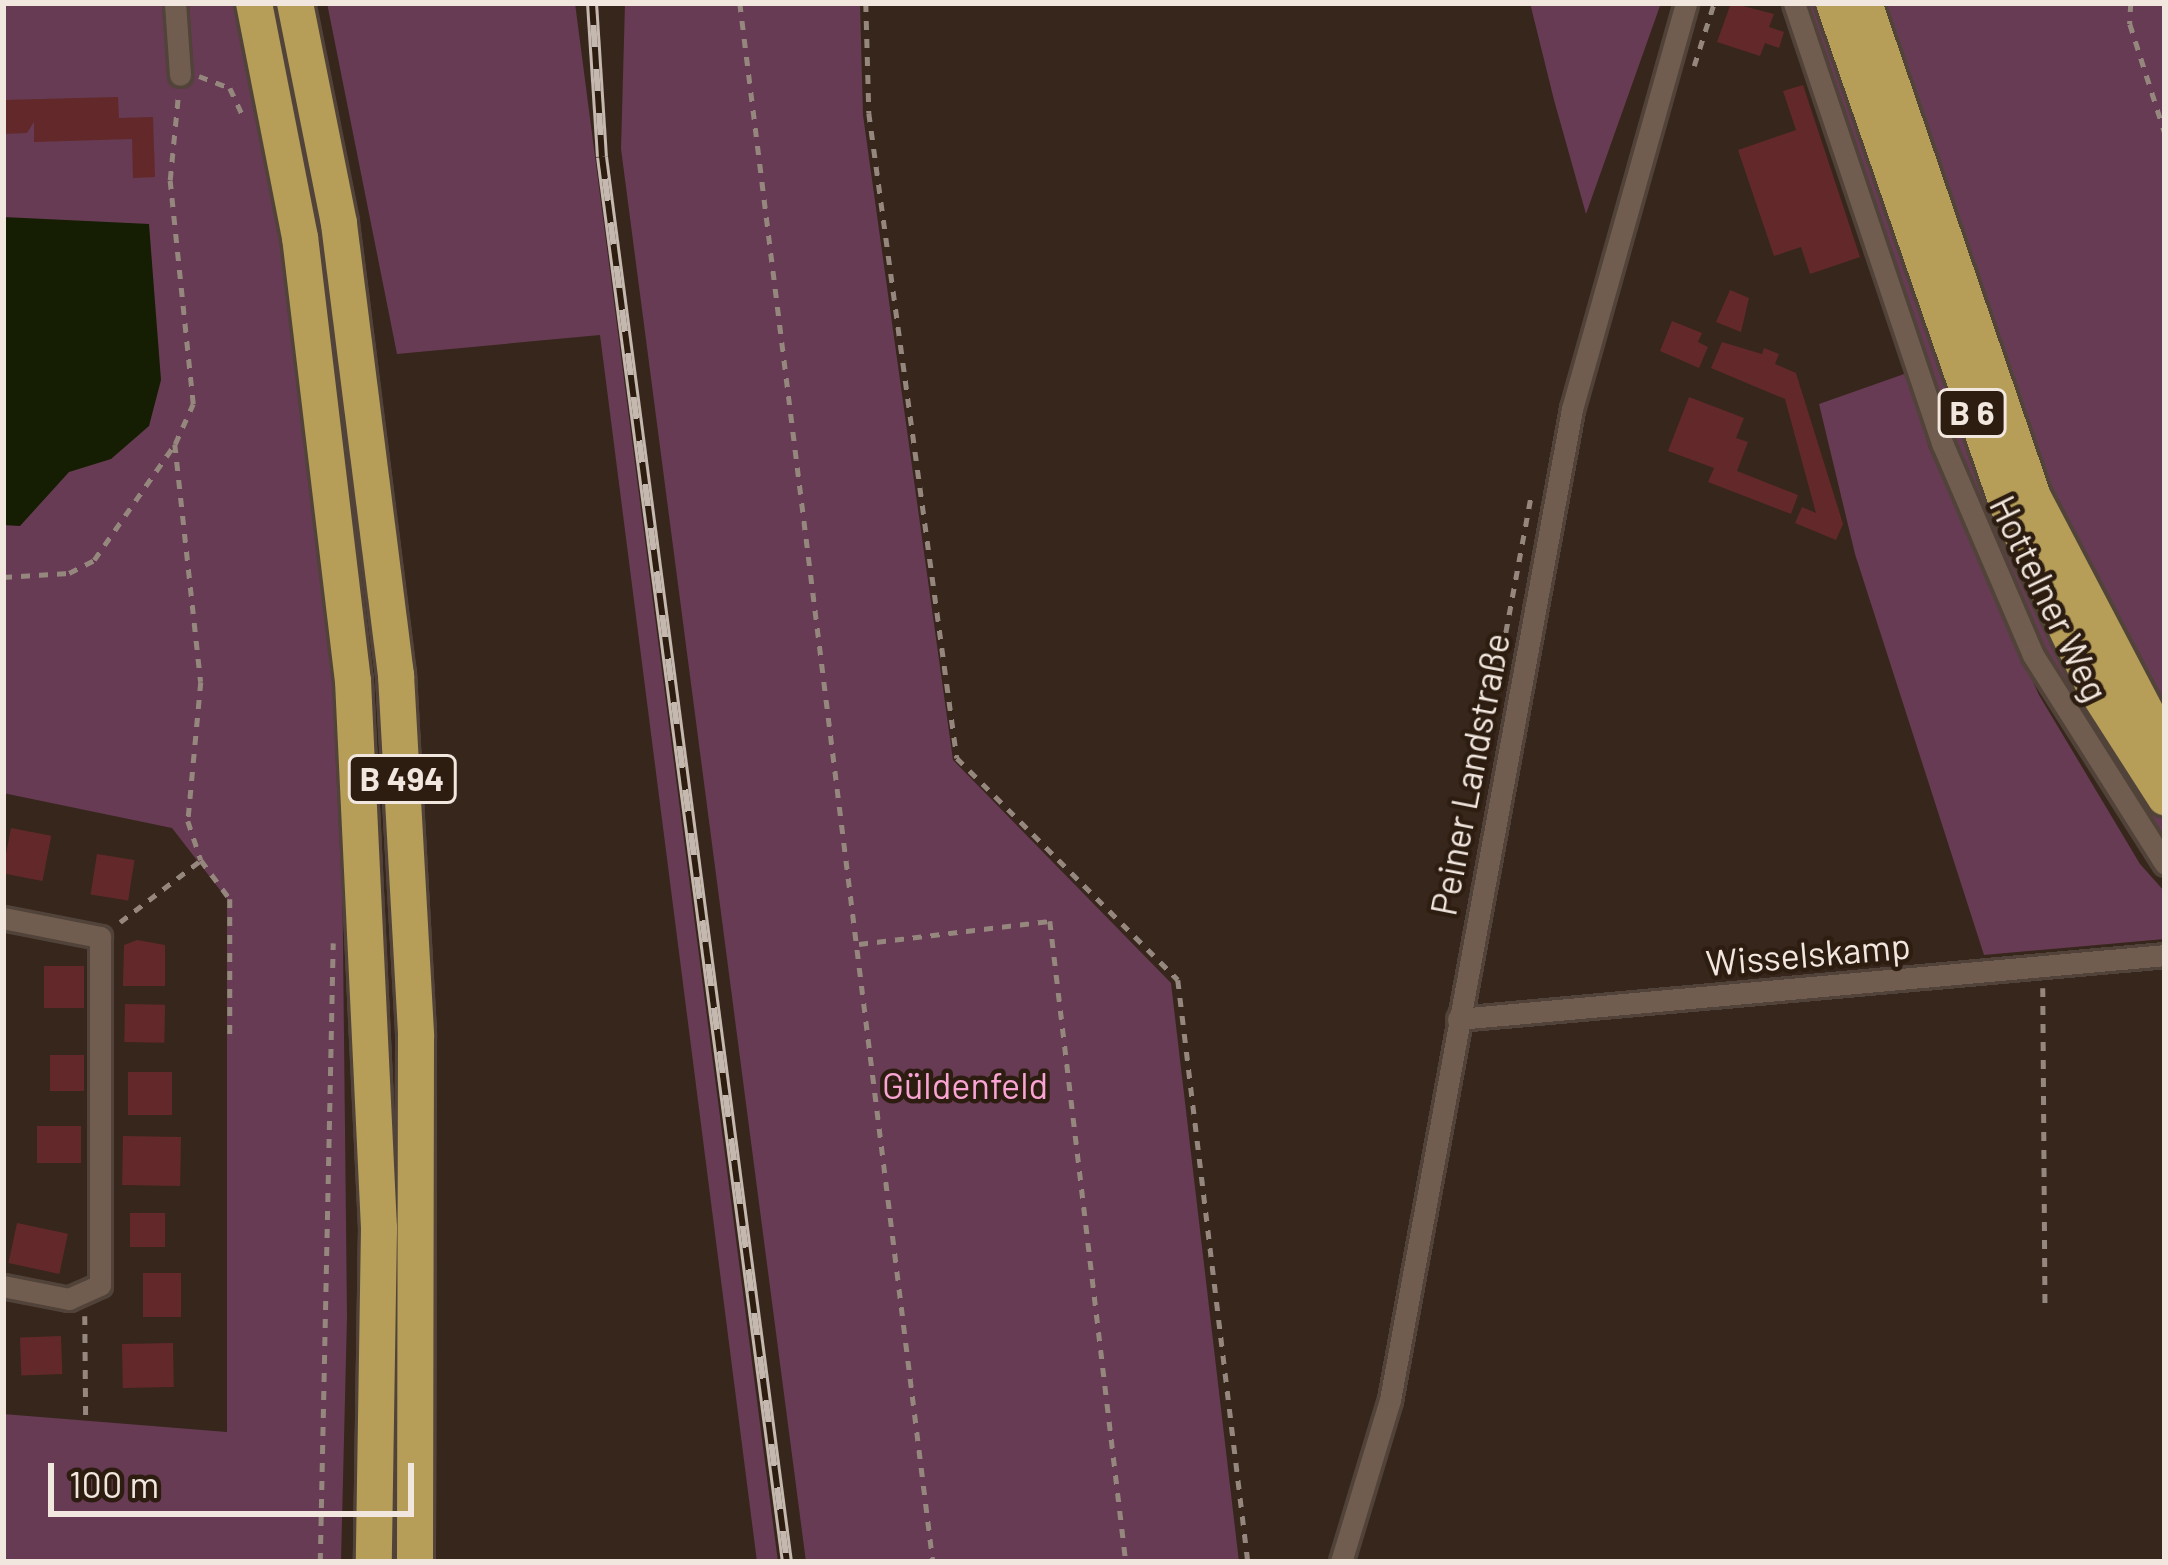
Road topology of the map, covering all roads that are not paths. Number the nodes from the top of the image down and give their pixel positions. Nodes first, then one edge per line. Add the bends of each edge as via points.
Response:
1 (175, 3) edge
2 (254, 3) edge
3 (295, 3) edge
4 (1686, 3) edge
5 (1794, 3) edge
6 (1834, 3) edge
7 (1864, 3) edge
8 (180, 75) road end
9 (2165, 748) edge
10 (2165, 797) edge
11 (2165, 864) edge
12 (3, 917) edge
13 (2165, 955) edge
14 (1458, 1019) junction
15 (3, 1286) edge
16 (374, 1559) edge
17 (415, 1562) edge
18 (1341, 1562) edge

1 - 8 street
2 - 16 highway, B 494 via 300,237 353,681 375,1077
3 - 17 highway, B 494 via 343,247 396,674 416,1036
4 - 14 street, Peiner Landstraße via 1572,409
5 - 11 street, Hottelner Weg via 1943,445 2032,655
6 - 10 highway, B 6 via 2024,544 2095,688
7 - 9 highway, B 6 via 2032,497
12 - 15 street via 100,938 100,1285 85,1298
13 - 14 street, Wisselskamp
14 - 18 street, Peiner Landstraße via 1390,1400

